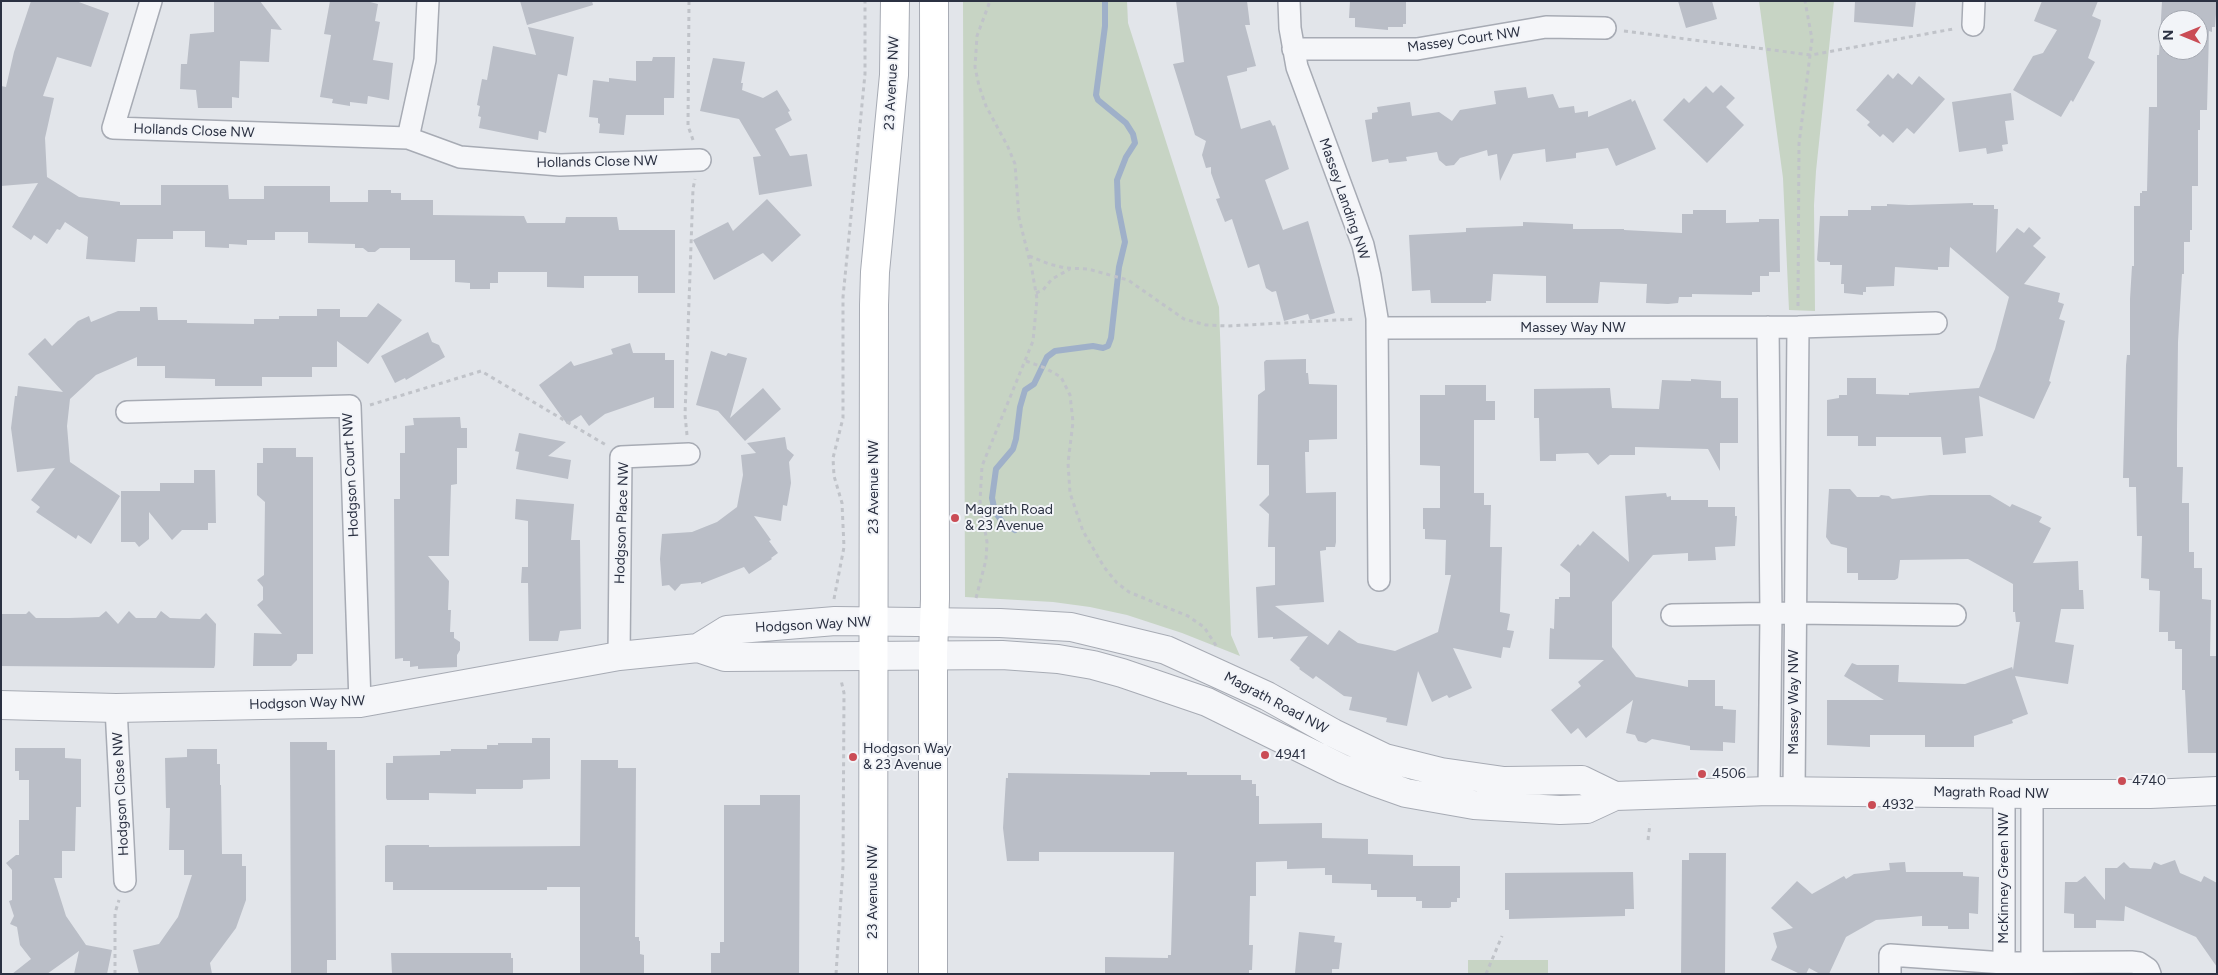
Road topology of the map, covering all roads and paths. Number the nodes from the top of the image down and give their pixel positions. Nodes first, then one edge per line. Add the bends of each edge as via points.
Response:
1 (151, 1) edge
2 (428, 1) edge
3 (689, 1) edge
4 (865, 1) edge
5 (895, 1) edge
6 (934, 1) edge
7 (990, 1) edge
8 (1289, 1) edge
9 (1805, 1) edge
10 (1974, 1) edge
11 (1973, 25) joint
12 (1604, 28) joint
13 (1293, 49) junction
14 (1811, 55) junction
15 (408, 138) junction
16 (700, 160) junction
17 (1029, 256) junction
18 (1072, 268) junction
19 (1036, 294) junction
20 (1377, 323) junction
21 (1936, 323) dead end
22 (1768, 327) junction
23 (1798, 327) junction
24 (1026, 361) junction
25 (350, 406) junction
26 (127, 412) dead end
27 (689, 454) joint
28 (621, 457) junction
29 (1379, 580) dead end
30 (975, 599) dead end
31 (1795, 613) junction
32 (1771, 614) junction
33 (1672, 615) dead end
34 (1955, 615) dead end
35 (835, 621) junction
36 (874, 622) junction
37 (934, 622) junction
38 (698, 648) junction
39 (1220, 652) dead end
40 (874, 654) junction
41 (933, 654) junction
42 (839, 655) junction
43 (619, 656) junction
44 (360, 703) junction
45 (1, 705) edge
46 (116, 708) junction
47 (1782, 791) junction
48 (2217, 791) edge
49 (2004, 794) junction
50 (2032, 794) junction
51 (1614, 796) junction
52 (1650, 824) dead end
53 (1648, 840) dead end
54 (125, 880) joint
55 (1502, 936) dead end
56 (2032, 962) junction
57 (2004, 963) junction
58 (115, 974) edge
59 (836, 974) edge
60 (873, 974) edge
61 (933, 974) edge
62 (1486, 974) edge
63 (1890, 974) edge
64 (2150, 974) edge

1 - 15 street, Hollands Close NW via 113,128
2 - 15 street via 425,60
3 - 16 path via 688,126
4 - 35 path via 865,74 843,297 843,418 833,458 834,476 842,503 844,547 834,600
5 - 36 main road, 23 Avenue NW via 894,75 874,289
6 - 37 main road
7 - 17 path via 977,36 975,67 986,106 1015,164 1019,218
8 - 13 street, Massey Landing NW
9 - 14 path via 1812,39
10 - 11 street
11 - 14 path
12 - 13 street, Massey Court NW via 1546,27 1417,49
12 - 14 path
13 - 20 street, Massey Landing NW via 1362,245
14 - 23 path via 1799,144
15 - 16 street, Hollands Close NW via 460,157 560,165
16 - 27 path via 692,199 686,415
17 - 18 path
17 - 19 path
18 - 19 path via 1052,279
18 - 20 path via 1128,280 1184,319 1206,325
19 - 24 path via 1033,341
20 - 22 street, Massey Way NW
20 - 29 street, Massey Landing NW
21 - 23 street, Massey Way NW
22 - 23 street, Massey Way NW
22 - 32 street, Massey Way NW
23 - 31 street, Massey Way NW
24 - 30 path via 982,466 980,501 987,542 986,560
24 - 39 path via 1061,378 1070,394 1073,422 1069,486 1074,508 1104,567 1117,583 1130,592 1188,616 1204,627
25 - 26 street, Hodgson Court NW
25 - 28 path via 373,404 481,371 601,441
25 - 44 street, Hodgson Court NW
27 - 28 street, Hodgson Place NW
28 - 43 street, Hodgson Place NW
31 - 32 street
31 - 34 street
31 - 47 street, Massey Way NW
32 - 33 street
32 - 47 street, Massey Way NW
35 - 36 street, Hodgson Way NW
35 - 38 street, Hodgson Way NW via 727,630
36 - 37 street, Hodgson Way NW
36 - 40 main road, 23 Avenue NW
37 - 41 main road
37 - 51 street, Magrath Road NW via 1071,628 1134,641 1166,650 1221,674 1385,758 1441,772 1504,781 1582,780
38 - 42 street, Hodgson Way NW via 725,657
38 - 43 street, Hodgson Way NW
40 - 41 street, Hodgson Way NW
40 - 42 street, Hodgson Way NW
40 - 60 main road, 23 Avenue NW
41 - 51 street, Magrath Road NW via 1039,657 1122,672 1207,702 1343,769 1406,793 1509,808 1560,810 1587,809
41 - 61 main road
42 - 59 path via 844,693 843,867
43 - 44 street, Hodgson Way NW
44 - 46 street, Hodgson Way NW
45 - 46 street, Hodgson Way NW
46 - 54 street, Hodgson Close NW
47 - 49 street, Magrath Road NW
47 - 51 street, Magrath Road NW
48 - 50 street, Magrath Road NW
49 - 50 street, Magrath Road NW
49 - 57 street, McKinney Green NW
50 - 56 street, McKinney Green NW
52 - 53 path
54 - 58 path via 115,913
55 - 62 path
56 - 57 street, McKinney Green NW
56 - 64 street, McKinney Green NW via 2131,962 2148,969
57 - 63 street, McKinney Green NW via 1890,955

